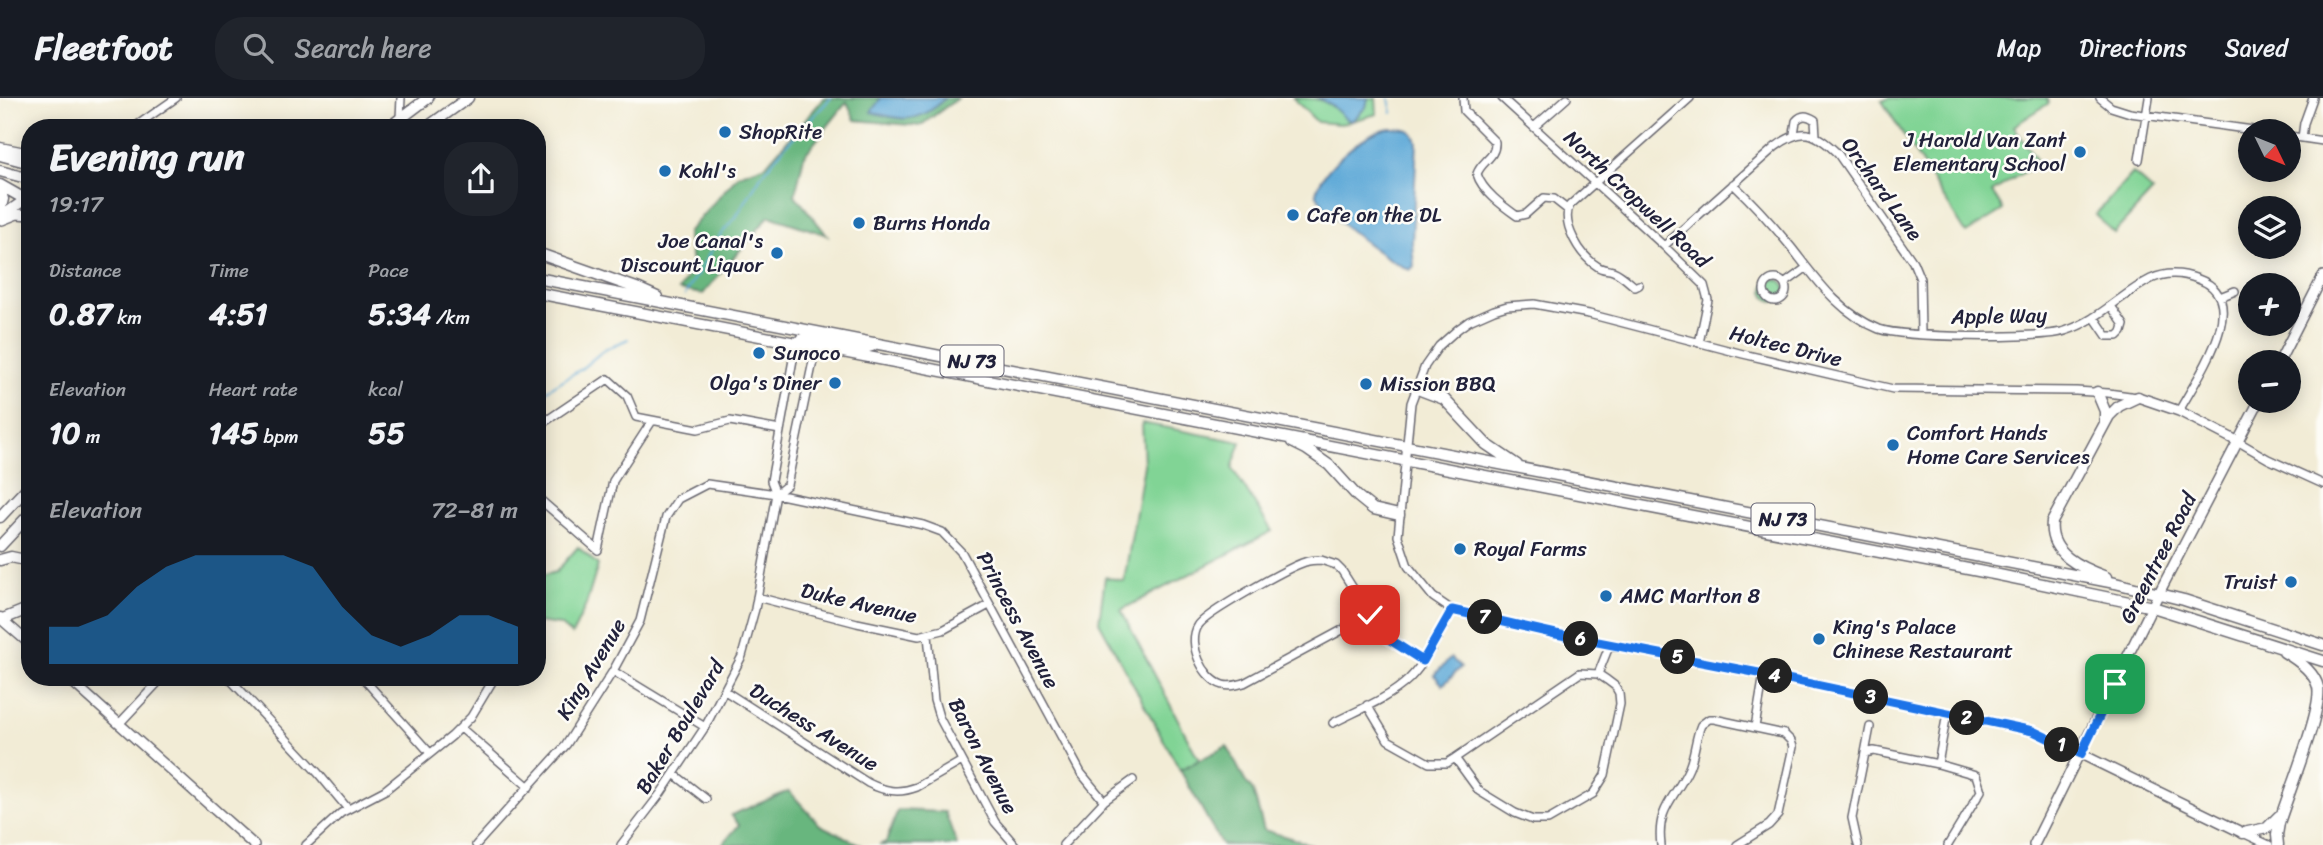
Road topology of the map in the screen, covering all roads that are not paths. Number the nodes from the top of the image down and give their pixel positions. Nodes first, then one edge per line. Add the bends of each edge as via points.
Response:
1 (176, 98) edge
2 (401, 98) edge
3 (428, 98) edge
4 (468, 98) edge
5 (1464, 98) edge
6 (1502, 98) edge
7 (1567, 98) edge
8 (1690, 98) edge
9 (2100, 98) edge
10 (2149, 98) edge
11 (2313, 98) edge
12 (2147, 116) junction
13 (400, 118) joint
14 (146, 119) edge
15 (439, 119) edge
16 (1534, 127) junction
17 (2238, 128) edge
18 (1794, 134) junction
19 (1816, 136) junction
20 (2302, 138) joint
21 (2323, 141) edge
22 (0, 148) edge
23 (21, 152) edge
24 (0, 155) edge
25 (2139, 160) dead end
26 (21, 161) edge
27 (0, 171) edge
28 (21, 177) edge
29 (1596, 183) junction
30 (1733, 184) junction
31 (0, 187) edge
32 (21, 196) edge
33 (21, 205) edge
34 (1567, 210) junction
35 (0, 211) edge
36 (21, 214) edge
37 (0, 219) edge
38 (1664, 246) junction
39 (546, 256) edge
40 (1806, 268) junction
41 (2323, 276) edge
42 (546, 280) edge
43 (1784, 284) dead end
44 (1639, 285) dead end
45 (2235, 291) dead end
46 (546, 294) edge
47 (2220, 297) junction
48 (670, 304) junction
49 (2111, 306) junction
50 (2094, 317) junction
51 (1921, 334) junction
52 (875, 342) junction
53 (796, 343) junction
54 (1699, 343) junction
55 (816, 347) junction
56 (2285, 350) edge
57 (1415, 388) junction
58 (2097, 392) junction
59 (2138, 397) junction
60 (2179, 411) junction
61 (2252, 413) edge
62 (546, 421) edge
63 (652, 421) junction
64 (2105, 424) junction
65 (781, 427) junction
66 (800, 428) junction
67 (1262, 433) junction
68 (2237, 441) junction
69 (1406, 446) junction
70 (1405, 460) junction
71 (1520, 468) junction
72 (2323, 484) edge
73 (776, 494) junction
74 (21, 495) edge
75 (546, 505) edge
76 (1399, 515) junction
77 (0, 517) edge
78 (21, 524) edge
79 (0, 546) edge
80 (21, 559) edge
81 (0, 560) edge
82 (2115, 583) junction
83 (2160, 593) junction
84 (757, 597) junction
85 (989, 605) junction
86 (2153, 607) junction
87 (1452, 610) junction
88 (21, 613) edge
89 (1370, 615) junction
90 (0, 618) edge
91 (928, 635) junction
92 (21, 636) edge
93 (2265, 642) junction
94 (1610, 644) junction
95 (2323, 645) edge
96 (1423, 661) junction
97 (2323, 661) edge
98 (613, 671) junction
99 (1598, 674) junction
100 (1764, 674) junction
101 (77, 686) edge
102 (155, 686) edge
103 (236, 686) edge
104 (370, 686) edge
105 (490, 686) edge
106 (725, 691) junction
107 (1367, 705) junction
108 (1947, 713) junction
109 (1333, 723) dead end
110 (119, 724) junction
111 (705, 727) junction
112 (1755, 727) junction
113 (1870, 727) dead end
114 (461, 728) junction
115 (1866, 752) junction
116 (430, 753) junction
117 (2081, 754) junction
118 (1455, 758) junction
119 (962, 761) junction
120 (1938, 764) junction
121 (674, 774) junction
122 (1133, 780) dead end
123 (529, 787) junction
124 (706, 799) dead end
125 (1104, 801) junction
126 (348, 809) junction
127 (2282, 813) junction
128 (2243, 834) junction
129 (254, 845) edge
130 (306, 845) edge
131 (476, 845) edge
132 (621, 845) edge
133 (1015, 845) edge
134 (1063, 845) edge
135 (1661, 845) edge
136 (1737, 845) edge
137 (1858, 845) edge
138 (1948, 845) edge
139 (2034, 845) edge
140 (2269, 845) edge
141 (2278, 845) edge

1 - 14 street
2 - 13 street
3 - 13 highway
4 - 15 highway
5 - 34 street via 1464,111 1495,142 1494,154 1477,174 1487,190 1517,216 1544,198
6 - 16 street, North Cropwell Road
7 - 16 street
8 - 29 street
9 - 12 street via 2120,111
10 - 12 street
11 - 20 street
12 - 17 street
12 - 25 street
16 - 29 street, North Cropwell Road
18 - 19 street, Orchard Lane
18 - 19 street via 1796,121 1808,116 1815,120
18 - 30 street
19 - 51 street, Orchard Lane via 1838,154 1913,262 1920,279
20 - 21 street
22 - 23 highway
24 - 26 highway
27 - 28 highway
29 - 34 street
29 - 38 street, North Cropwell Road
30 - 38 street
30 - 40 street, Apple Way
31 - 32 highway
31 - 35 highway via 4,199
33 - 37 main road
34 - 44 street via 1575,240 1592,262 1635,287
36 - 37 main road
38 - 54 street, North Cropwell Road via 1704,285 1709,300
39 - 48 highway
40 - 43 street
40 - 51 street, Apple Way via 1829,296 1854,316 1881,330
41 - 56 main road
42 - 48 highway, NJ 73
45 - 47 street
46 - 53 highway, NJ 73
47 - 49 street, Apple Way via 2199,279 2169,274 2151,279
47 - 60 street via 2224,306 2219,332
48 - 52 highway, NJ 73
49 - 50 street, Apple Way
49 - 50 street via 2124,325 2119,335 2107,336
50 - 51 street, Apple Way via 2063,332 2042,335
52 - 53 highway via 866,348 811,337
52 - 69 highway, NJ 73
53 - 55 highway, NJ 73
53 - 65 street, Baker Boulevard
54 - 57 street, Holtec Drive via 1562,307 1507,306 1469,321 1448,337 1425,366
54 - 58 street, Holtec Drive via 1893,389
55 - 66 street, Baker Boulevard
55 - 67 highway, NJ 73
57 - 69 street, Holtec Drive
57 - 71 highway via 1444,399 1486,444
58 - 59 street, Holtec Drive
58 - 64 highway
59 - 60 main road, Holtec Drive
59 - 64 highway via 2119,406
60 - 68 main road, Holtec Drive
61 - 68 main road, Greentree Road
62 - 63 street via 608,379 627,397 636,417
63 - 65 street via 698,429 730,421
63 - 75 street via 613,481 598,550
64 - 82 highway via 2061,503 2051,534 2066,556
65 - 66 street
65 - 73 street, Baker Boulevard via 771,481
66 - 73 street, Baker Boulevard via 787,485
67 - 70 highway, NJ 73
67 - 76 highway via 1306,449 1373,509
68 - 72 street
68 - 83 main road, Greentree Road
69 - 70 street, Holtec Drive
69 - 71 highway, NJ 73
70 - 76 street, Holtec Drive
70 - 86 highway, NJ 73
71 - 82 highway, NJ 73
73 - 84 street, Baker Boulevard
73 - 85 street, Princess Avenue via 942,532 962,553
73 - 98 street, King Avenue via 707,484 678,499 666,517 640,621
74 - 77 highway
76 - 87 street, Holtec Drive via 1398,536 1408,566 1433,597
78 - 79 highway
80 - 81 highway
82 - 83 highway, NJ 73
83 - 86 main road, Greentree Road
83 - 95 highway, NJ 73
84 - 91 street, Duke Avenue via 902,634
84 - 106 street, Baker Boulevard via 746,645
85 - 91 street, Duke Avenue
85 - 125 street, Princess Avenue via 1081,774
86 - 93 highway, NJ 73
86 - 117 main road, Greentree Road
87 - 94 street
87 - 96 street
88 - 90 highway
89 - 89 street via 1236,685 1222,685 1210,676 1194,645 1195,632 1206,616 1313,560 1342,570
89 - 96 street via 1387,638
90 - 92 main road
91 - 119 street, Baron Avenue via 934,700
93 - 97 highway, NJ 73
93 - 127 highway via 2303,666 2318,684 2314,718
94 - 99 street
94 - 100 street
96 - 107 street via 1399,688
98 - 111 street
98 - 123 street, King Avenue via 566,745
99 - 118 street via 1572,677
99 - 118 street via 1615,686 1620,707 1605,775 1593,794 1548,820 1533,820 1479,792
100 - 108 street
100 - 112 street
101 - 110 main road
102 - 110 street
103 - 126 street
104 - 116 street
105 - 114 street
106 - 111 street, Baker Boulevard
106 - 119 street, Duchess Avenue via 884,790 917,787
107 - 109 street
107 - 118 street via 1388,740 1429,763
108 - 117 street via 2033,731
108 - 120 street
110 - 129 main road
111 - 121 street, Baker Boulevard
112 - 135 street via 1714,719 1701,725 1690,766 1661,818
112 - 136 street via 1788,737 1793,752 1778,815
113 - 115 street
114 - 116 street
114 - 123 street
115 - 120 street
115 - 137 street via 1852,818
116 - 126 street via 385,790
117 - 128 main road
117 - 139 main road, Greentree Road
119 - 133 street, Baron Avenue via 995,822
120 - 138 street via 1976,775 1981,791
121 - 124 street
121 - 132 street, Baker Boulevard
122 - 125 street
123 - 131 street, King Avenue
125 - 134 street
126 - 130 street
127 - 128 highway via 2267,828
127 - 141 highway
128 - 140 street

